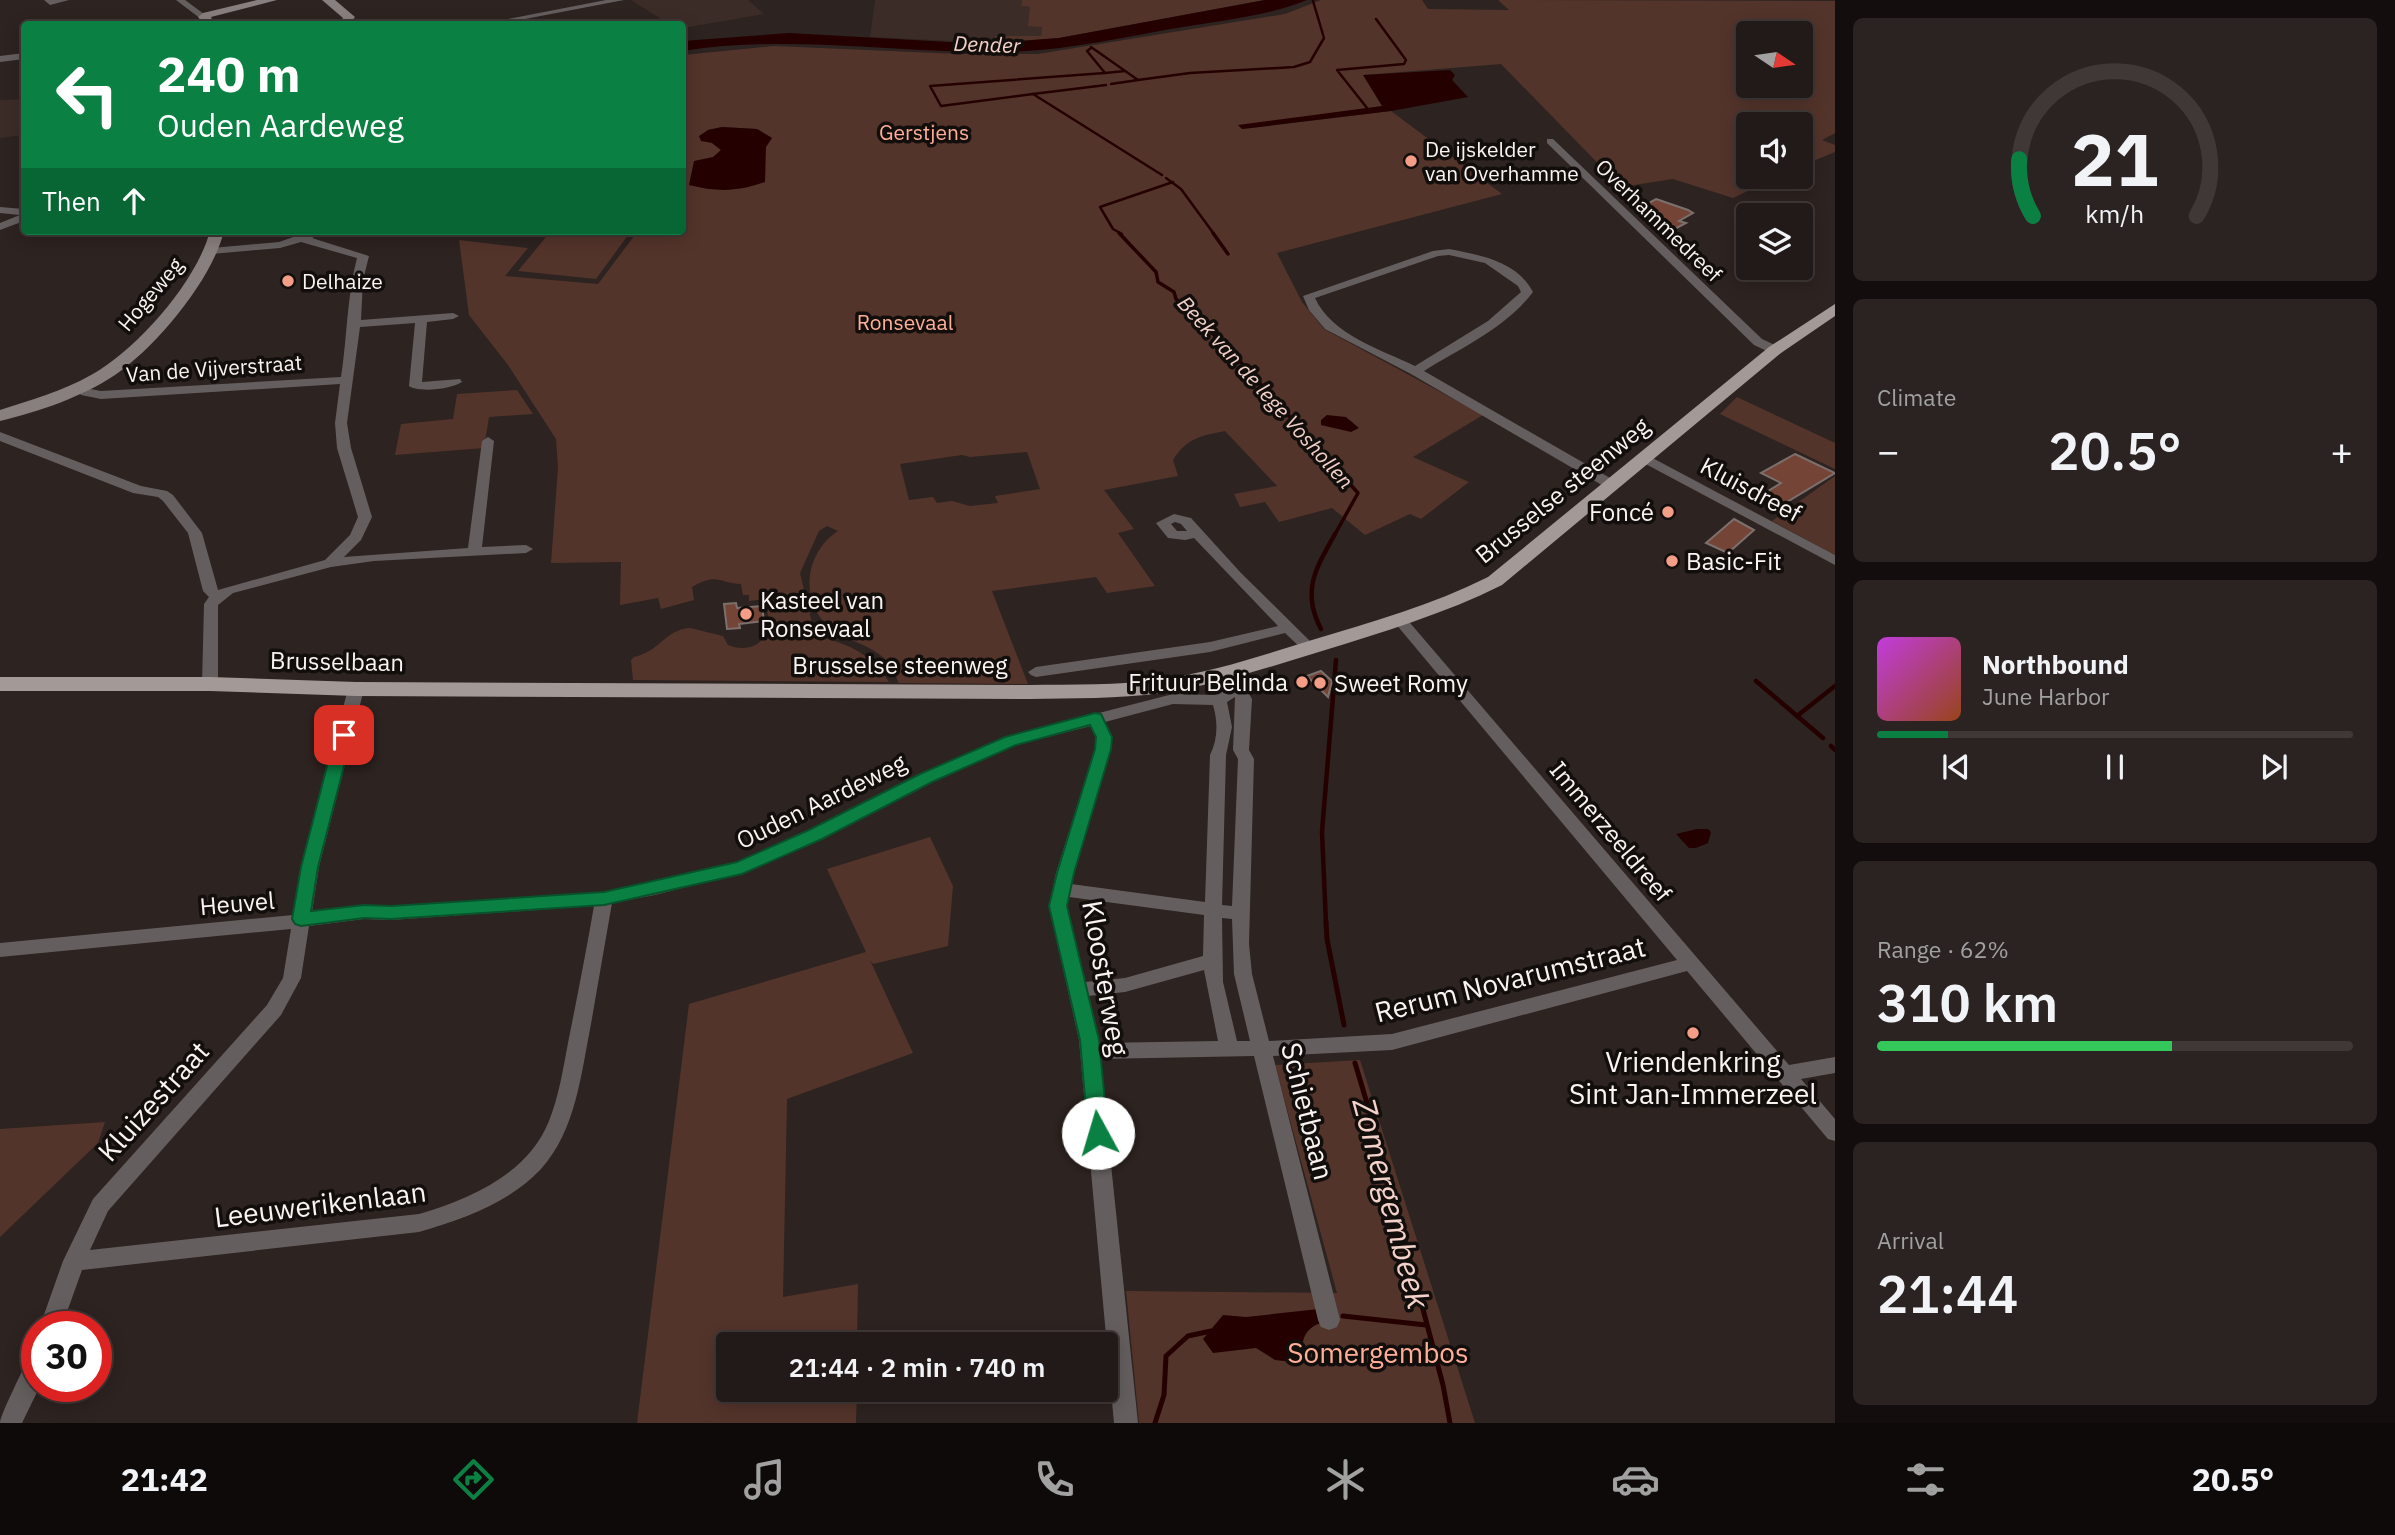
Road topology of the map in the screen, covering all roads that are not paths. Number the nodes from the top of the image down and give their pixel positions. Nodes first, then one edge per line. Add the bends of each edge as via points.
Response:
1 (48, 0) edge
2 (65, 0) edge
3 (180, 0) edge
4 (271, 0) edge
5 (328, 0) edge
6 (620, 0) edge
7 (206, 21) edge
8 (346, 21) edge
9 (504, 21) edge
10 (21, 56) edge
11 (0, 59) edge
12 (1550, 142) dead end
13 (1, 210) edge
14 (21, 213) edge
15 (21, 216) edge
16 (0, 227) edge
17 (216, 235) edge
18 (313, 235) edge
19 (304, 239) junction
20 (212, 251) junction
21 (1835, 309) edge
22 (453, 316) dead end
23 (421, 319) junction
24 (355, 324) junction
25 (1775, 350) junction
26 (1415, 371) junction
27 (102, 376) junction
28 (346, 380) junction
29 (456, 382) dead end
30 (85, 392) junction
31 (64, 394) junction
32 (0, 416) edge
33 (0, 436) edge
34 (488, 441) dead end
35 (1645, 458) junction
36 (1612, 485) junction
37 (1196, 532) dead end
38 (526, 549) dead end
39 (475, 550) junction
40 (1835, 561) edge
41 (330, 563) junction
42 (218, 596) junction
43 (1400, 620) junction
44 (1288, 628) junction
45 (1309, 648) junction
46 (1036, 672) dead end
47 (1234, 680) junction
48 (0, 684) edge
49 (210, 684) junction
50 (356, 689) junction
51 (672, 691) joint
52 (1130, 699) junction
53 (1218, 700) junction
54 (1095, 718) junction
55 (1222, 748) junction
56 (1241, 750) junction
57 (1061, 890) junction
58 (604, 899) junction
59 (1212, 911) junction
60 (1241, 914) junction
61 (301, 919) junction
62 (0, 950) edge
63 (1213, 960) junction
64 (1691, 964) junction
65 (1077, 990) junction
66 (1229, 1049) junction
67 (1264, 1049) junction
68 (1090, 1051) junction
69 (1835, 1065) edge
70 (1785, 1074) junction
71 (1835, 1133) edge
72 (74, 1261) junction
73 (56, 1311) edge
74 (1328, 1313) dead end
75 (21, 1402) edge
76 (9, 1423) edge
77 (1126, 1423) edge

1 - 2 street
3 - 7 street
4 - 7 street
5 - 8 street via 349,17
6 - 9 street
10 - 11 street
12 - 25 street, Overhammedreef via 1758,342
13 - 14 street
15 - 16 street
17 - 20 street, Hogeweg
18 - 19 street
19 - 20 street
19 - 24 street via 363,256
20 - 27 street, Hogeweg via 165,315 125,359
21 - 25 main road, Brusselse steenweg
22 - 23 street
23 - 24 street
23 - 29 street via 415,386
24 - 28 street
25 - 35 main road, Brusselse steenweg
26 - 26 street via 1329,327 1309,296 1449,252 1489,260 1523,285 1527,292 1507,312
26 - 36 street
27 - 30 street, Hogeweg
27 - 31 street, Hogeweg
28 - 30 street, Van de Vijverstraat via 106,395
28 - 41 street via 341,423 344,448 365,517 356,537
30 - 31 street, Hogeweg
31 - 32 street, Hogeweg
33 - 42 street via 168,498 195,533 210,591
34 - 39 street
35 - 36 main road, Brusselse steenweg
35 - 40 street, Kluisdreef
36 - 43 main road, Brusselse steenweg via 1495,581
37 - 44 street
38 - 39 street
39 - 41 street
41 - 42 street
42 - 49 street via 211,604
43 - 45 main road, Brusselse steenweg
43 - 64 street, Immerzeeldreef
44 - 45 street
44 - 46 street, Brusselse steenweg via 1210,647
45 - 47 main road, Brusselse steenweg
47 - 52 main road, Brusselse steenweg via 1162,685
47 - 53 street, Brusselse steenweg
47 - 56 street, Schietbaan via 1244,699
48 - 49 main road, Brusselbaan
49 - 50 main road, Brusselbaan
50 - 51 main road, Brusselbaan
50 - 61 street, Kluizestraat
51 - 52 main road, Brusselse steenweg via 1029,692
52 - 53 street, Ouden Aardeweg
52 - 54 street, Ouden Aardeweg
53 - 55 street via 1222,705
54 - 57 street, Kloosterweg via 1104,737 1103,749
54 - 58 street, Ouden Aardeweg via 1011,741 742,867
55 - 56 street
55 - 59 street via 1218,755
56 - 60 street, Schietbaan via 1246,759
57 - 59 street
57 - 65 street, Kloosterweg via 1058,906
58 - 61 street, Heuvel
58 - 72 street, Leeuwerikenlaan via 565,1102 551,1138 513,1181 483,1201 419,1223
59 - 60 street
59 - 63 street
60 - 67 street, Schietbaan via 1243,974
61 - 62 street, Heuvel
61 - 72 street, Kluizestraat via 292,978 274,1010 100,1205
63 - 65 street via 1125,985
63 - 66 street
64 - 67 street, Rerum Novarumstraat via 1392,1042
64 - 70 street, Immerzeeldreef
65 - 68 street, Kloosterweg
66 - 67 street, Rerum Novarumstraat
66 - 68 street, Rerum Novarumstraat
67 - 74 street, Schietbaan
68 - 77 street, Kloosterweg
69 - 70 street
70 - 71 street, Immerzeeldreef
72 - 73 street, Kluizestraat
75 - 76 street

